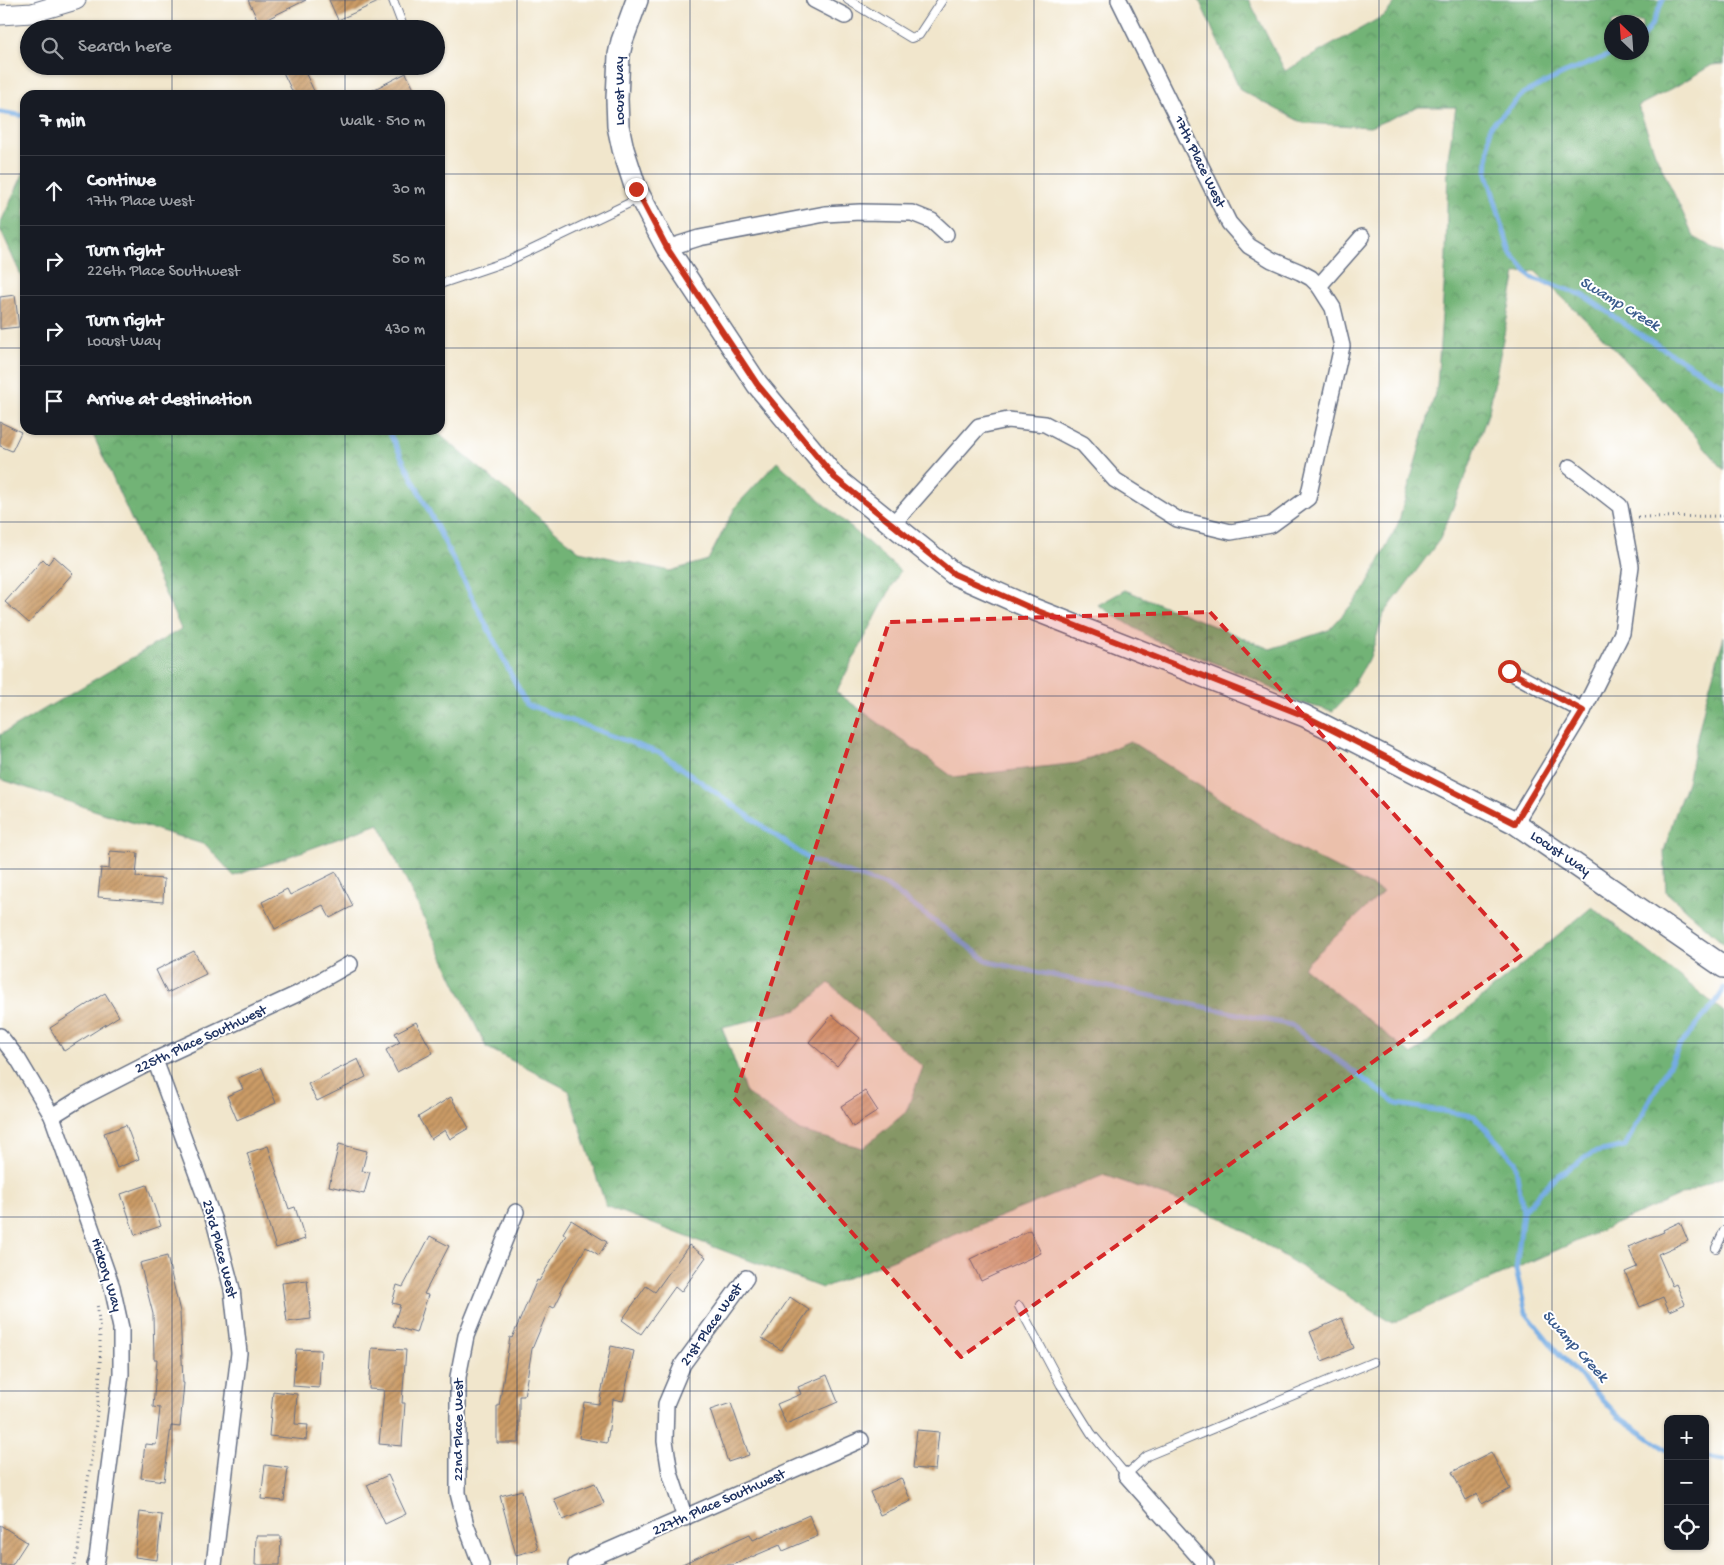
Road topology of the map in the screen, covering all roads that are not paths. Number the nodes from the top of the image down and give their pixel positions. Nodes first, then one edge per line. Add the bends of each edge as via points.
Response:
1 (74, 0) edge
2 (393, 0) edge
3 (637, 0) edge
4 (814, 0) edge
5 (848, 0) edge
6 (942, 0) edge
7 (1119, 0) edge
8 (0, 15) edge
9 (845, 16) dead end
10 (401, 20) edge
11 (640, 198) junction
12 (946, 234) dead end
13 (1362, 237) dead end
14 (667, 248) junction
15 (445, 282) edge
16 (1319, 286) junction
17 (1570, 467) dead end
18 (893, 524) junction
19 (1509, 671) dead end
20 (1583, 711) junction
21 (1515, 823) junction
22 (350, 964) dead end
23 (1724, 966) edge
24 (0, 1036) edge
25 (155, 1060) junction
26 (52, 1116) junction
27 (516, 1212) dead end
28 (1724, 1231) edge
29 (1716, 1248) dead end
30 (746, 1278) dead end
31 (1019, 1306) dead end
32 (1373, 1362) dead end
33 (861, 1440) dead end
34 (1126, 1475) junction
35 (685, 1518) junction
36 (95, 1565) edge
37 (214, 1565) edge
38 (481, 1565) edge
39 (576, 1565) edge
40 (1206, 1565) edge

1 - 8 street via 32,13
2 - 10 lane
3 - 11 main road, Locust Way via 618,55 617,99 623,149
4 - 9 street
5 - 6 lane via 911,38 919,35
7 - 16 street, 17th Place West via 1229,223 1249,246 1300,272
11 - 14 main road, Locust Way
11 - 15 lane via 508,261
12 - 14 street via 932,221 912,213 860,212 825,214 699,238
13 - 16 street
14 - 18 main road, Locust Way via 757,384 835,478
16 - 18 street via 1333,308 1342,346 1335,383 1308,498 1272,525 1231,532 1177,519 1115,480 1083,444 1045,424 1008,420 979,426
17 - 20 street via 1620,506 1631,566 1622,633
18 - 21 main road, Locust Way via 954,574 1033,609 1305,716
19 - 20 street
20 - 21 street
21 - 23 main road, Locust Way
22 - 25 street, 225th Place Southwest via 297,994
24 - 26 street, Hickory Way via 18,1059
25 - 26 street, 225th Place Southwest
25 - 37 street, 23rd Place West via 214,1221 232,1288 239,1353
26 - 36 street, Hickory Way via 112,1287 120,1328 121,1374
27 - 38 street, 22nd Place West via 466,1336 458,1377 458,1493
28 - 29 lane
30 - 35 street, 21st Place West via 683,1364 666,1404 665,1441 670,1472
31 - 34 lane via 1091,1433
32 - 34 lane via 1147,1456
33 - 35 street, 227th Place Southwest
34 - 40 street
35 - 39 street, 227th Place Southwest

